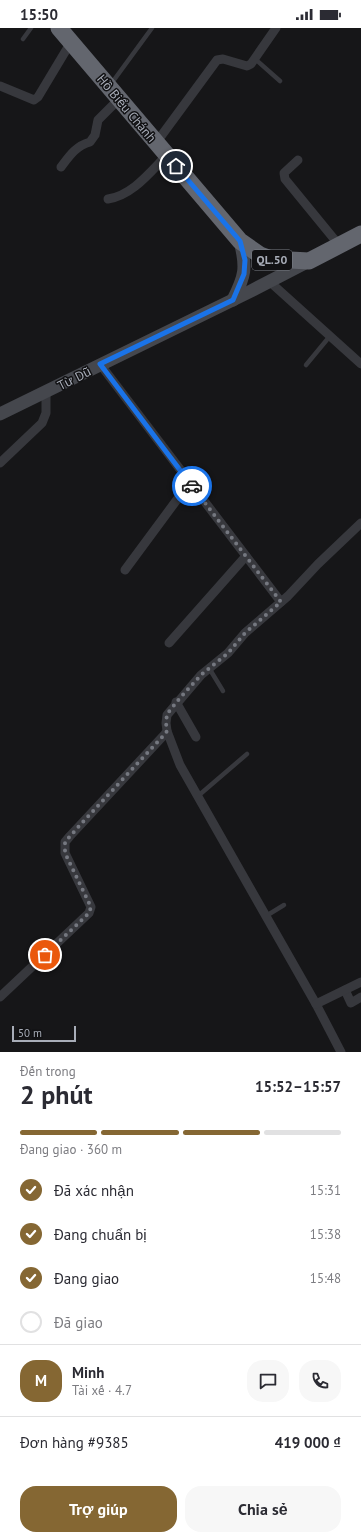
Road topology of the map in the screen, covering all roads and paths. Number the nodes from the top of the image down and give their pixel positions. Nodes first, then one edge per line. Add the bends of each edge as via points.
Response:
1 (31, 28) edge
2 (59, 28) edge
3 (152, 28) edge
4 (276, 28) edge
5 (22, 39) dead end
6 (70, 42) junction
7 (255, 59) junction
8 (280, 81) dead end
9 (0, 86) edge
10 (114, 93) junction
11 (162, 149) junction
12 (298, 160) dead end
13 (61, 167) dead end
14 (108, 199) dead end
15 (361, 234) edge
16 (240, 241) junction
17 (339, 245) junction
18 (309, 261) junction
19 (270, 282) junction
20 (233, 300) junction
21 (330, 336) junction
22 (100, 364) junction
23 (361, 364) edge
24 (306, 365) dead end
25 (46, 392) junction
26 (0, 414) edge
27 (0, 463) edge
28 (190, 482) junction
29 (361, 523) edge
30 (246, 556) junction
31 (125, 570) dead end
32 (281, 602) junction
33 (169, 643) dead end
34 (209, 668) junction
35 (224, 691) dead end
36 (176, 702) junction
37 (164, 734) junction
38 (196, 737) dead end
39 (247, 754) dead end
40 (198, 796) junction
41 (284, 905) dead end
42 (266, 916) junction
43 (361, 982) edge
44 (345, 990) junction
45 (0, 997) edge
46 (361, 997) edge
47 (317, 1008) junction
48 (341, 1052) edge

1 - 5 lane
2 - 6 highway, Hồ Biểu Chánh / QL.50
3 - 10 lane
4 - 7 street
6 - 9 street via 34,100
6 - 10 highway, Hồ Biểu Chánh / QL.50
7 - 8 lane
7 - 11 street via 247,66 223,59 217,60
10 - 11 highway, Hồ Biểu Chánh / QL.50
10 - 13 street via 98,120 95,135 90,142 74,150
11 - 14 street via 138,183 116,198
11 - 16 highway, Hồ Biểu Chánh / QL.50
12 - 17 street via 284,173 285,179
15 - 17 highway, Từ Dũ / QL.50
16 - 18 highway, Hồ Biểu Chánh / QL.50 via 271,260
16 - 20 main road via 245,260 244,274
17 - 18 highway, Từ Dũ / QL.50
18 - 19 main road, Từ Dũ
19 - 20 main road, Từ Dũ
19 - 21 street
20 - 22 main road, Từ Dũ
21 - 23 street
21 - 24 lane
22 - 25 main road, Từ Dũ
22 - 28 street
25 - 26 main road, Từ Dũ
25 - 27 street via 46,413 42,423
28 - 30 street
28 - 31 street
29 - 32 street
30 - 32 street
30 - 33 street
32 - 34 street via 254,624 228,653
34 - 35 lane
34 - 36 street
36 - 37 street via 167,714
36 - 38 street
37 - 40 street
37 - 45 street via 65,842 65,853 91,907 89,913
39 - 40 lane
40 - 42 street
41 - 42 lane
42 - 47 street
43 - 44 street
44 - 46 street via 351,1003
44 - 47 street
47 - 48 street

